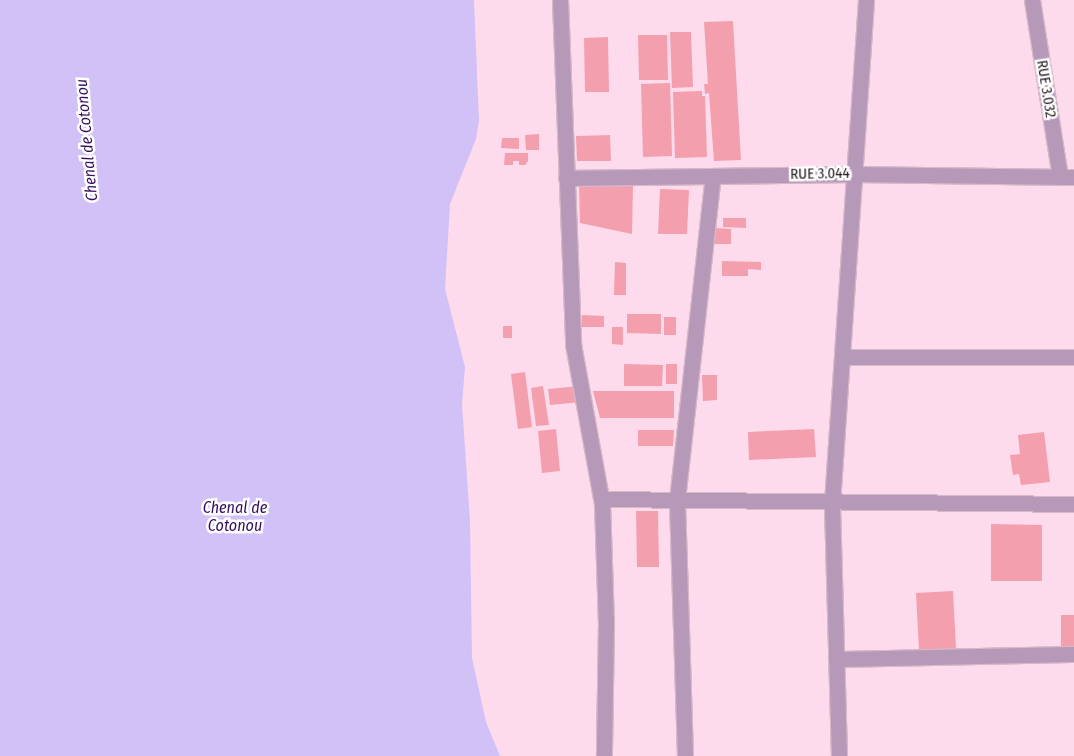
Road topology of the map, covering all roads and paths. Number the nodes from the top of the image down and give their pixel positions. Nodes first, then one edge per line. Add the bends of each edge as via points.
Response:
1 (560, 0) edge
2 (866, 0) edge
3 (1032, 0) edge
4 (854, 174) junction
5 (713, 176) junction
6 (1067, 177) edge
7 (566, 178) junction
8 (842, 357) junction
9 (1074, 357) edge
10 (602, 499) junction
11 (677, 500) junction
12 (832, 503) junction
13 (1074, 504) edge
14 (1074, 654) edge
15 (836, 660) junction
16 (604, 756) edge
17 (685, 756) edge
18 (840, 756) edge

1 - 7 street
2 - 4 street
3 - 6 street, RUE 3.032
4 - 5 street, RUE 3.044
4 - 6 street, RUE 3.044
4 - 8 street
5 - 7 street, RUE 3.044
5 - 11 street
7 - 10 street via 573,344
8 - 9 street
8 - 12 street
10 - 11 street
10 - 16 street via 606,623
11 - 12 street
11 - 17 street
12 - 13 street
12 - 15 street
14 - 15 street
15 - 18 street

